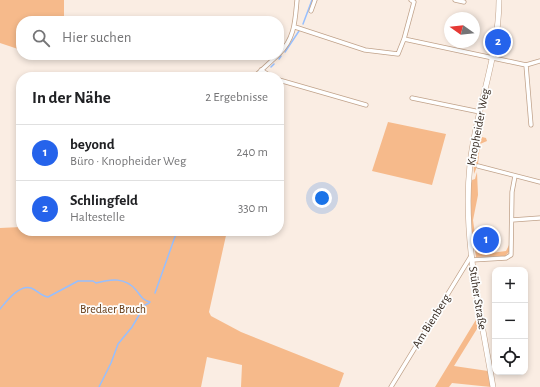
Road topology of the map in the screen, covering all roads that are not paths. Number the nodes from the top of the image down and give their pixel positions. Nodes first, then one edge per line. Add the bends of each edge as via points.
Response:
1 (297, 0) edge
2 (315, 0) edge
3 (455, 0) edge
4 (499, 0) edge
5 (414, 1) edge
6 (464, 2) dead end
7 (311, 11) dead end
8 (295, 27) junction
9 (404, 39) junction
10 (284, 49) edge
11 (492, 56) junction
12 (273, 60) edge
13 (540, 61) edge
14 (526, 65) junction
15 (260, 70) joint
16 (263, 72) edge
17 (284, 81) edge
18 (412, 98) dead end
19 (366, 105) dead end
20 (480, 112) junction
21 (531, 125) dead end
22 (478, 166) dead end
23 (515, 176) junction
24 (540, 182) edge
25 (540, 218) edge
26 (512, 220) junction
27 (472, 258) junction
28 (391, 387) edge
29 (493, 387) edge

1 - 8 street
2 - 7 street
3 - 6 street
4 - 11 main road, Knopheider Weg via 497,33
5 - 9 street
8 - 9 street via 365,50 393,55 398,54
8 - 10 street
9 - 11 street
11 - 14 street
11 - 20 main road, Knopheider Weg
12 - 15 street
13 - 14 street
14 - 21 street
15 - 16 street
17 - 19 street
18 - 20 street
20 - 27 main road, Knopheider Weg via 472,145 469,179
22 - 23 street
23 - 24 street
23 - 26 street
25 - 26 street
26 - 27 street via 510,256
27 - 28 street, Am Bienberg
27 - 29 main road, Stüher Straße

